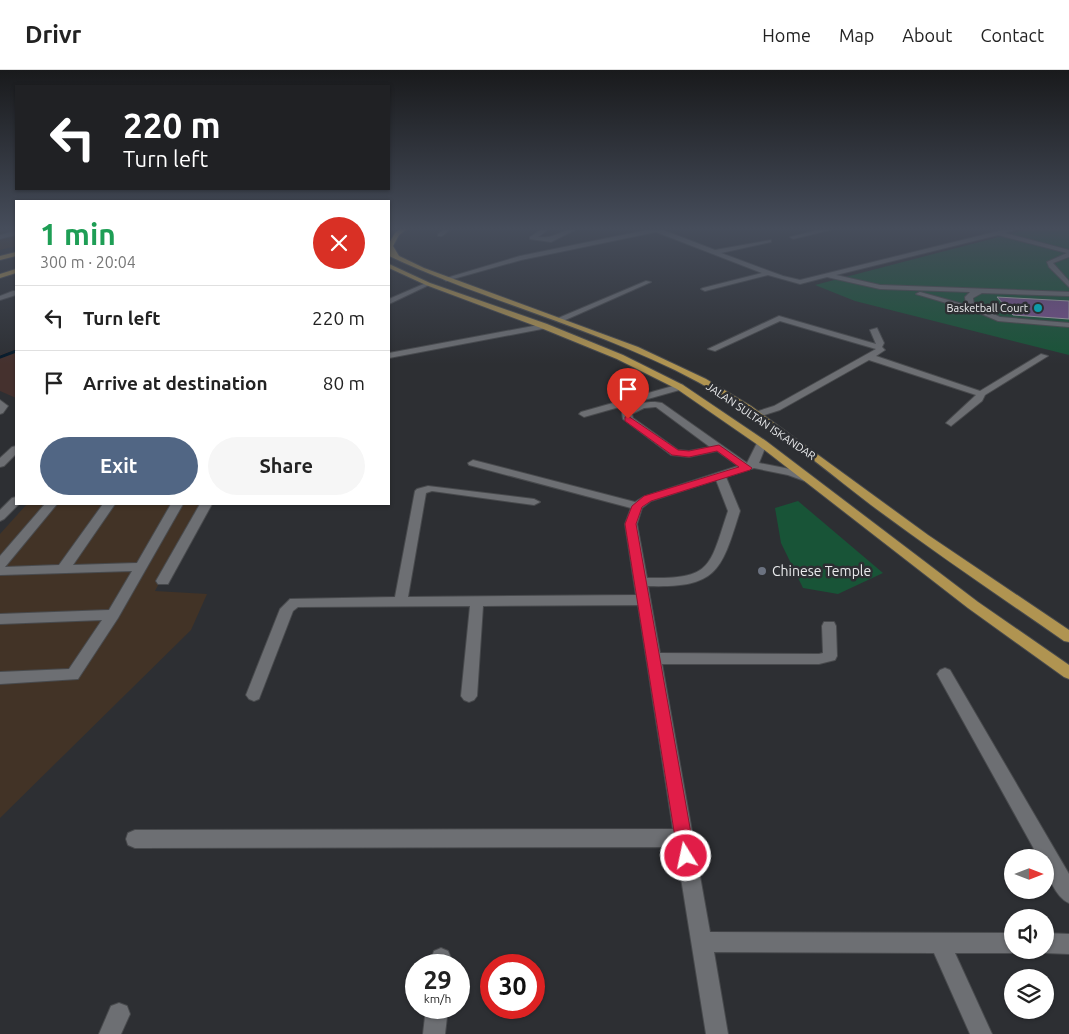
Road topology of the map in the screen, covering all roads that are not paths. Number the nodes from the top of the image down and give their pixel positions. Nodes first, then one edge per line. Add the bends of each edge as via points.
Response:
1 (406, 274) edge
2 (436, 274) edge
3 (461, 274) edge
4 (765, 274) edge
5 (772, 274) edge
6 (837, 274) edge
7 (1058, 274) edge
8 (829, 276) junction
9 (446, 278) junction
10 (648, 282) dead end
11 (428, 284) junction
12 (1069, 285) edge
13 (880, 287) junction
14 (705, 288) dead end
15 (991, 290) junction
16 (15, 293) edge
17 (1069, 294) edge
18 (0, 298) edge
19 (390, 302) edge
20 (975, 310) junction
21 (560, 319) junction
22 (1069, 324) edge
23 (544, 326) junction
24 (874, 330) dead end
25 (878, 347) junction
26 (712, 349) dead end
27 (390, 356) edge
28 (1044, 356) dead end
29 (869, 357) junction
30 (680, 386) junction
31 (660, 393) junction
32 (980, 394) junction
33 (0, 403) edge
34 (656, 404) junction
35 (0, 411) edge
36 (584, 414) dead end
37 (755, 415) junction
38 (951, 423) dead end
39 (762, 443) junction
40 (719, 448) junction
41 (15, 450) edge
42 (473, 463) dead end
43 (0, 464) edge
44 (750, 466) junction
45 (720, 477) junction
46 (812, 480) junction
47 (15, 501) edge
48 (534, 502) dead end
49 (50, 505) edge
50 (108, 505) edge
51 (177, 505) edge
52 (205, 505) edge
53 (637, 506) junction
54 (0, 517) edge
55 (0, 564) edge
56 (141, 567) junction
57 (63, 569) junction
58 (0, 571) edge
59 (163, 581) dead end
60 (640, 582) junction
61 (643, 600) junction
62 (401, 601) junction
63 (476, 601) junction
64 (113, 615) junction
65 (0, 619) edge
66 (829, 626) dead end
67 (1069, 638) edge
68 (653, 658) junction
69 (1069, 673) edge
70 (945, 674) dead end
71 (0, 678) edge
72 (254, 695) dead end
73 (469, 696) dead end
74 (683, 838) junction
75 (135, 839) dead end
76 (1069, 892) edge
77 (701, 942) junction
78 (940, 943) junction
79 (1004, 943) edge
80 (1054, 943) edge
81 (1069, 944) edge
82 (436, 1019) edge
83 (434, 1034) edge
84 (717, 1034) edge
85 (981, 1034) edge

1 - 11 main road, JALAN SULTAN ISKANDAR
2 - 9 main road, JALAN SULTAN ISKANDAR
3 - 9 street
4 - 14 street
5 - 8 street via 792,281
6 - 8 street
7 - 12 street
8 - 13 street
9 - 21 main road, JALAN SULTAN ISKANDAR
10 - 21 street
11 - 19 street
11 - 23 main road, JALAN SULTAN ISKANDAR
13 - 15 street
13 - 20 street via 932,297
15 - 17 street
15 - 20 street via 975,292 969,297 970,306
16 - 18 street
20 - 22 street via 998,319
21 - 37 main road, JALAN SULTAN ISKANDAR via 634,348 701,381
23 - 27 street
23 - 30 main road, JALAN SULTAN ISKANDAR
24 - 25 street via 880,343
25 - 26 street via 779,318
25 - 29 street via 881,350
28 - 32 street
29 - 32 street
29 - 37 street via 777,408
30 - 31 street
30 - 39 main road, JALAN SULTAN ISKANDAR
31 - 34 street
31 - 36 street
32 - 38 street via 979,399
33 - 35 street via 3,406
34 - 40 street
34 - 40 street via 630,410 627,416 675,452 689,454
37 - 67 main road, JALAN SULTAN ISKANDAR
39 - 44 street
39 - 46 main road, JALAN SULTAN ISKANDAR
40 - 44 street
41 - 43 street
42 - 53 street
44 - 45 street
44 - 46 street via 791,472
45 - 53 street via 647,498
45 - 60 street via 734,511 714,566 703,576 686,580
46 - 69 main road, JALAN SULTAN ISKANDAR via 973,605
47 - 54 street
48 - 62 street via 432,488 421,491
49 - 55 street
50 - 57 street
51 - 56 street
52 - 59 street
53 - 60 street via 631,524
56 - 57 street
56 - 64 street
57 - 58 street
60 - 61 street
61 - 63 street
61 - 68 street
62 - 63 street
62 - 72 street via 292,603
63 - 73 street
64 - 65 street
64 - 71 street via 73,675
66 - 68 street via 830,656 819,659
68 - 74 street
70 - 76 street
74 - 75 street
74 - 77 street
77 - 78 street
77 - 84 street
78 - 79 street
78 - 85 street
80 - 81 street
82 - 83 street

